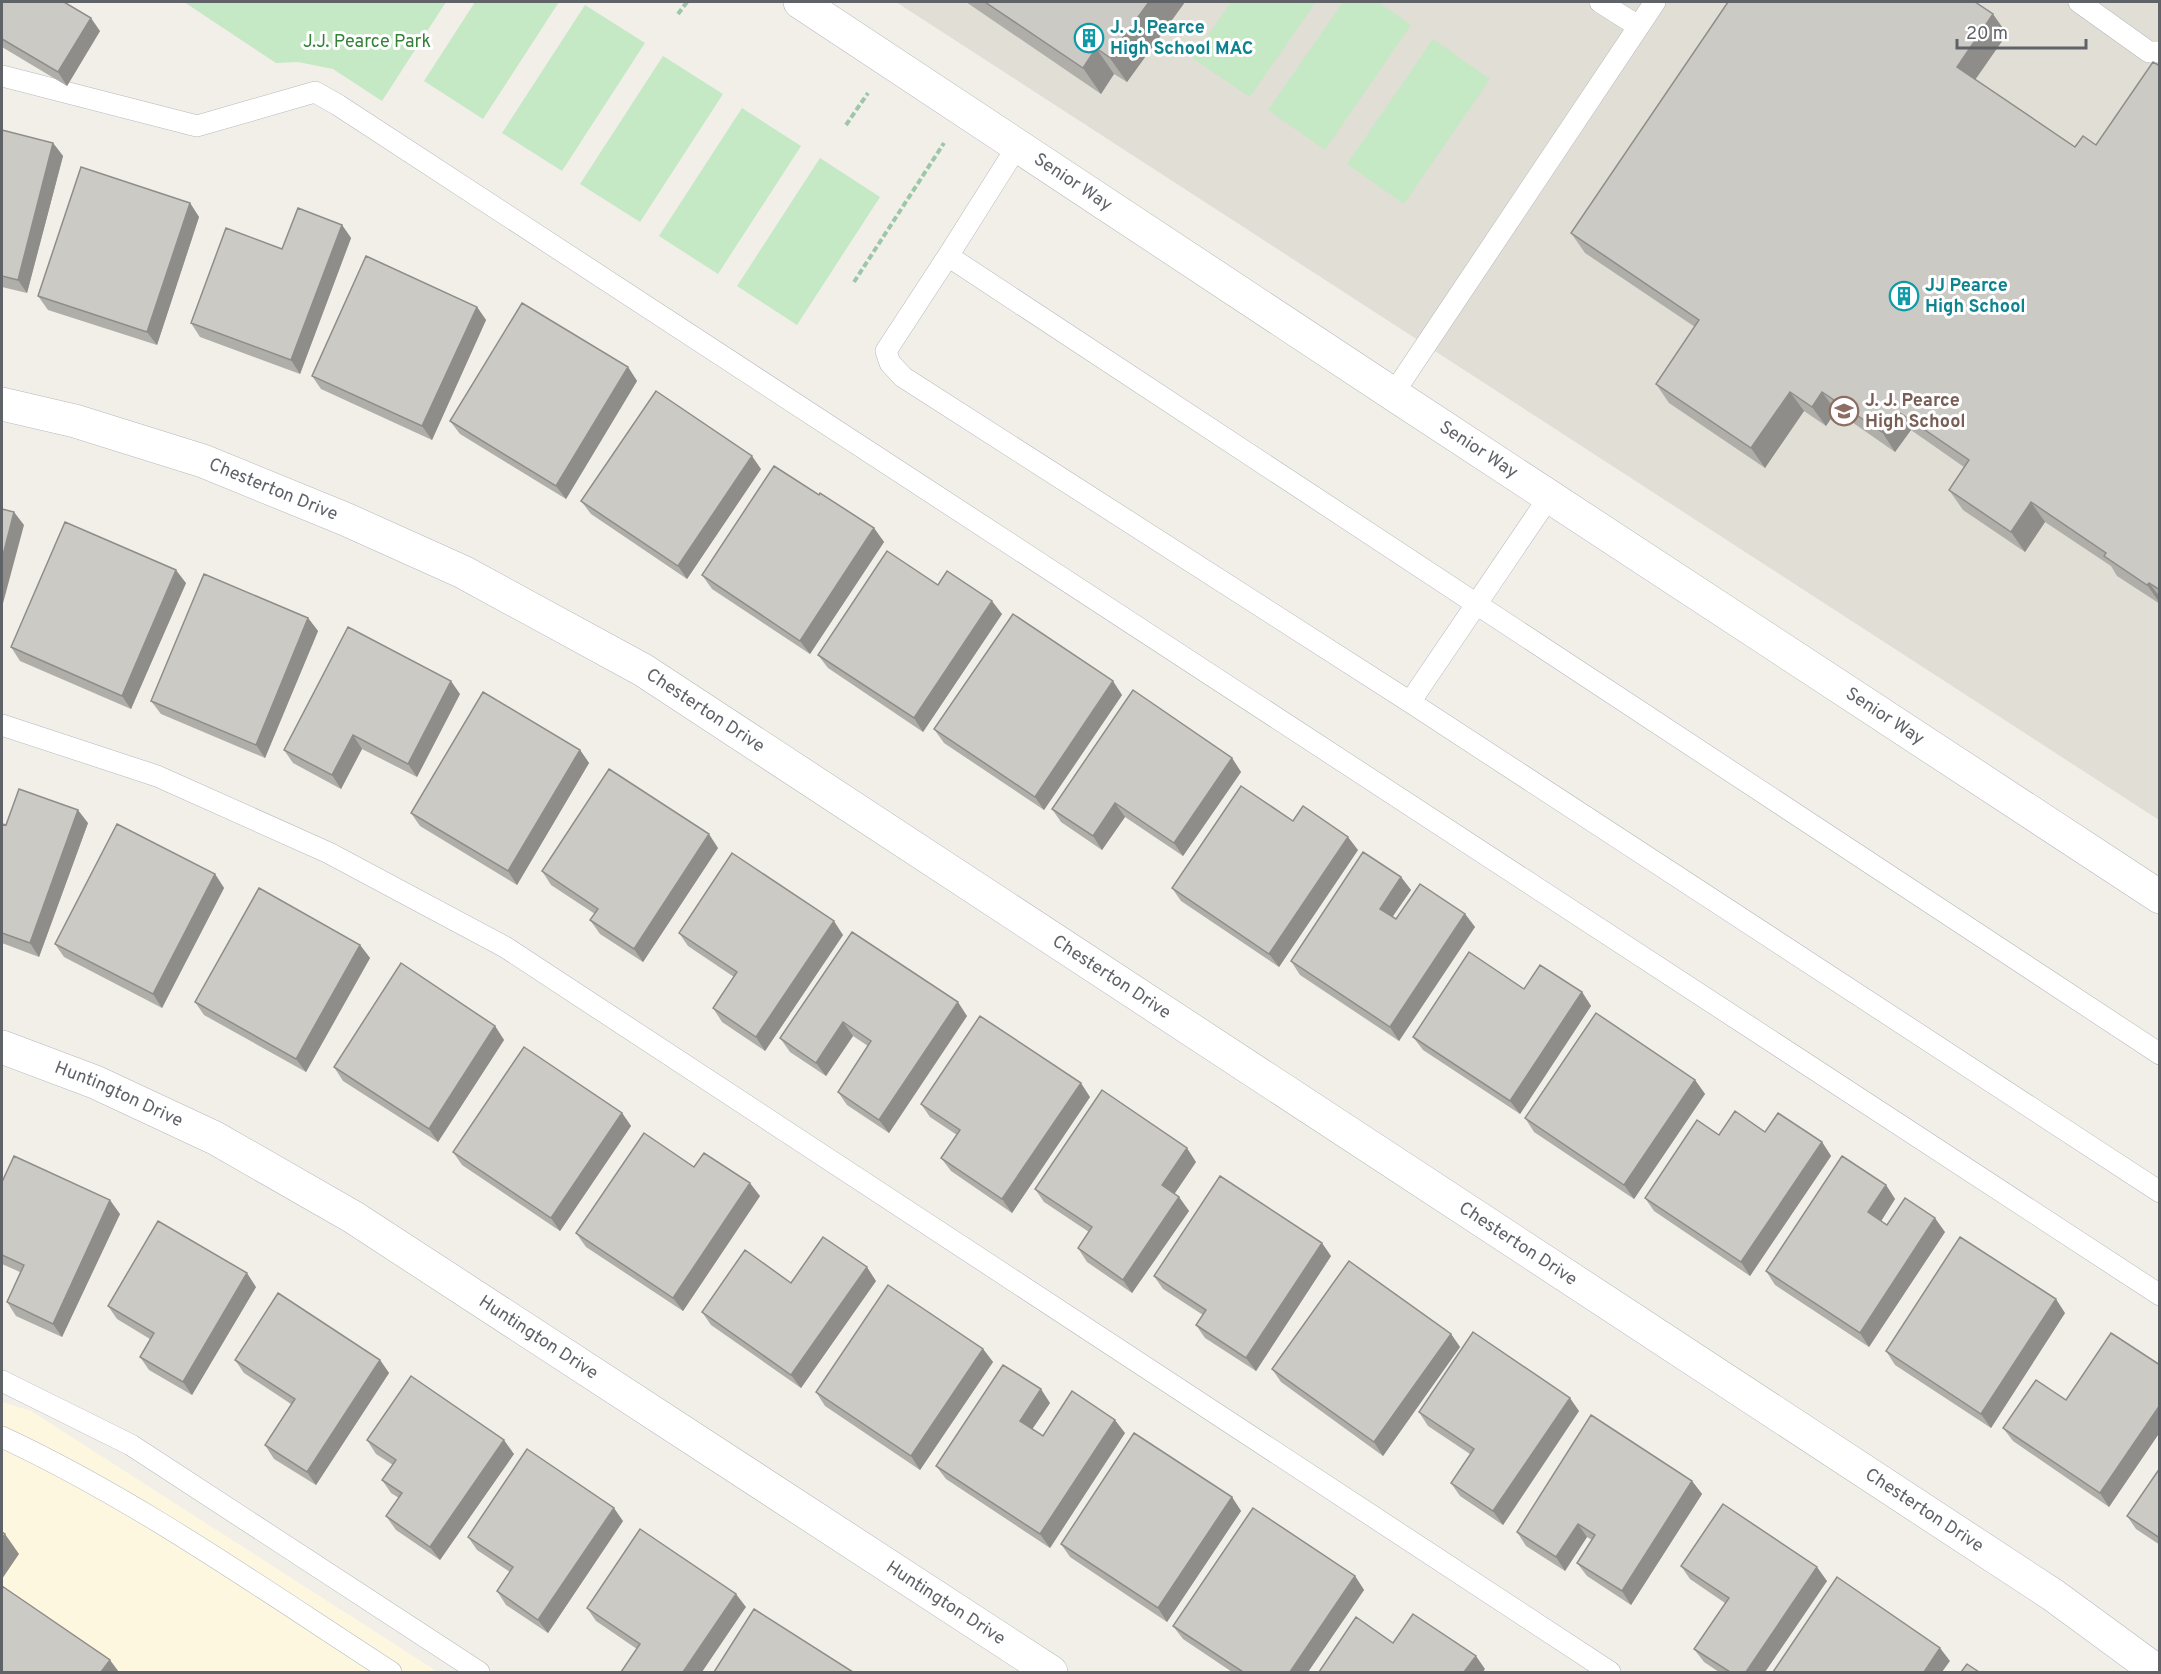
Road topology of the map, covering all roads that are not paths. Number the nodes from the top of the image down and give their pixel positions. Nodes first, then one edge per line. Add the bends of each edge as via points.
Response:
1 (800, 2) edge
2 (1600, 2) edge
3 (1655, 2) edge
4 (2079, 2) edge
5 (1638, 26) junction
6 (2160, 52) edge
7 (2, 76) edge
8 (1018, 145) junction
9 (948, 256) junction
10 (1393, 394) junction
11 (2, 404) edge
12 (1550, 497) junction
13 (1478, 604) junction
14 (1410, 702) junction
15 (2, 725) edge
16 (2160, 897) edge
17 (2, 1047) edge
18 (2160, 1054) edge
19 (2160, 1192) edge
20 (2160, 1295) edge
21 (2, 1381) edge
22 (2, 1437) edge
23 (391, 1672) edge
24 (479, 1672) edge
25 (1051, 1672) edge
26 (1610, 1672) edge
27 (2158, 1672) edge

1 - 8 street, Senior Way
2 - 5 lane
3 - 5 lane
4 - 6 lane via 2149,52
5 - 10 lane
7 - 20 lane via 197,126 315,92 323,96
8 - 9 lane
8 - 10 street, Senior Way
9 - 13 lane
9 - 14 lane via 886,351 890,363 903,377
10 - 12 street, Senior Way
11 - 27 street, Chesterton Drive via 75,421 203,461 345,519 463,572 643,669 2053,1595
12 - 13 lane
12 - 16 street, Senior Way
13 - 14 lane
13 - 18 lane
14 - 19 lane
15 - 26 lane via 157,776 329,853 505,947
17 - 25 street, Huntington Drive via 95,1082 215,1138 353,1217
21 - 24 lane via 131,1444
22 - 23 lane via 61,1465 185,1538

